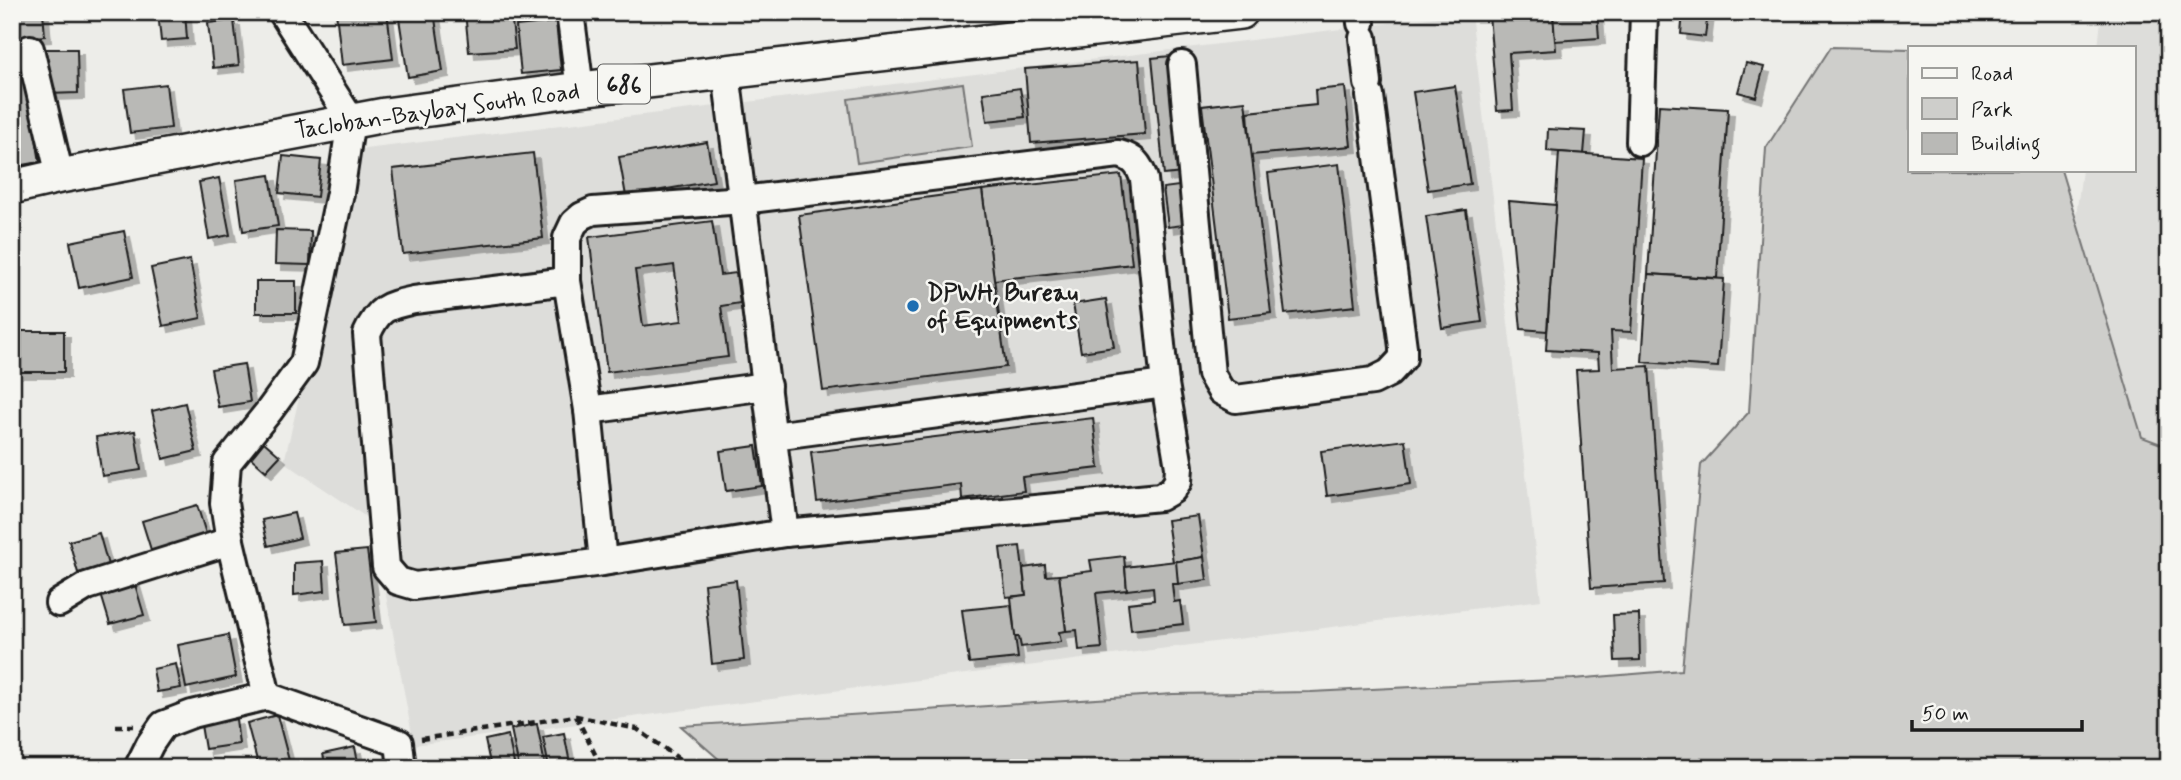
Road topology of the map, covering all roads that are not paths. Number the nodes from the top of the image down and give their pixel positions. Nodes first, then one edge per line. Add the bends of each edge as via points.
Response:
1 (282, 12) edge
2 (570, 12) edge
3 (1241, 12) edge
4 (1644, 12) edge
5 (1185, 16) edge
6 (1361, 24) edge
7 (30, 49) dead end
8 (1182, 65) dead end
9 (726, 73) junction
10 (580, 89) junction
11 (351, 121) junction
12 (1640, 142) dead end
13 (60, 176) junction
14 (12, 187) edge
15 (743, 200) junction
16 (567, 281) junction
17 (1165, 384) junction
18 (766, 386) junction
19 (588, 410) junction
20 (773, 436) junction
21 (785, 533) junction
22 (230, 541) junction
23 (603, 562) junction
24 (59, 603) dead end
25 (267, 696) junction
26 (400, 755) edge
27 (138, 768) edge

1 - 11 street
2 - 10 street
3 - 5 main road, Tacloban-Baybay South Road / 686
4 - 12 street
5 - 9 main road, Tacloban-Baybay South Road / 686
6 - 8 street via 1403,358 1373,381 1236,399 1221,391 1211,374
7 - 13 street
9 - 10 main road, Tacloban-Baybay South Road / 686
9 - 15 street
10 - 11 main road, Tacloban-Baybay South Road / 686
11 - 13 main road, Tacloban-Baybay South Road / 686
11 - 22 street via 304,362 227,463 224,503
13 - 14 main road, Tacloban-Baybay South Road / 686
15 - 16 street via 593,211 582,216 567,238
15 - 17 street via 1119,154 1131,157 1144,178
15 - 18 street
16 - 19 street
16 - 23 street via 414,300 375,315 367,334 386,567 398,581 415,586
17 - 20 street
17 - 21 street via 1179,467 1178,481 1160,497
18 - 19 street
18 - 20 street
19 - 23 street
20 - 21 street
21 - 23 street
22 - 24 street via 87,586
22 - 25 street
25 - 26 street
25 - 27 street via 163,725

